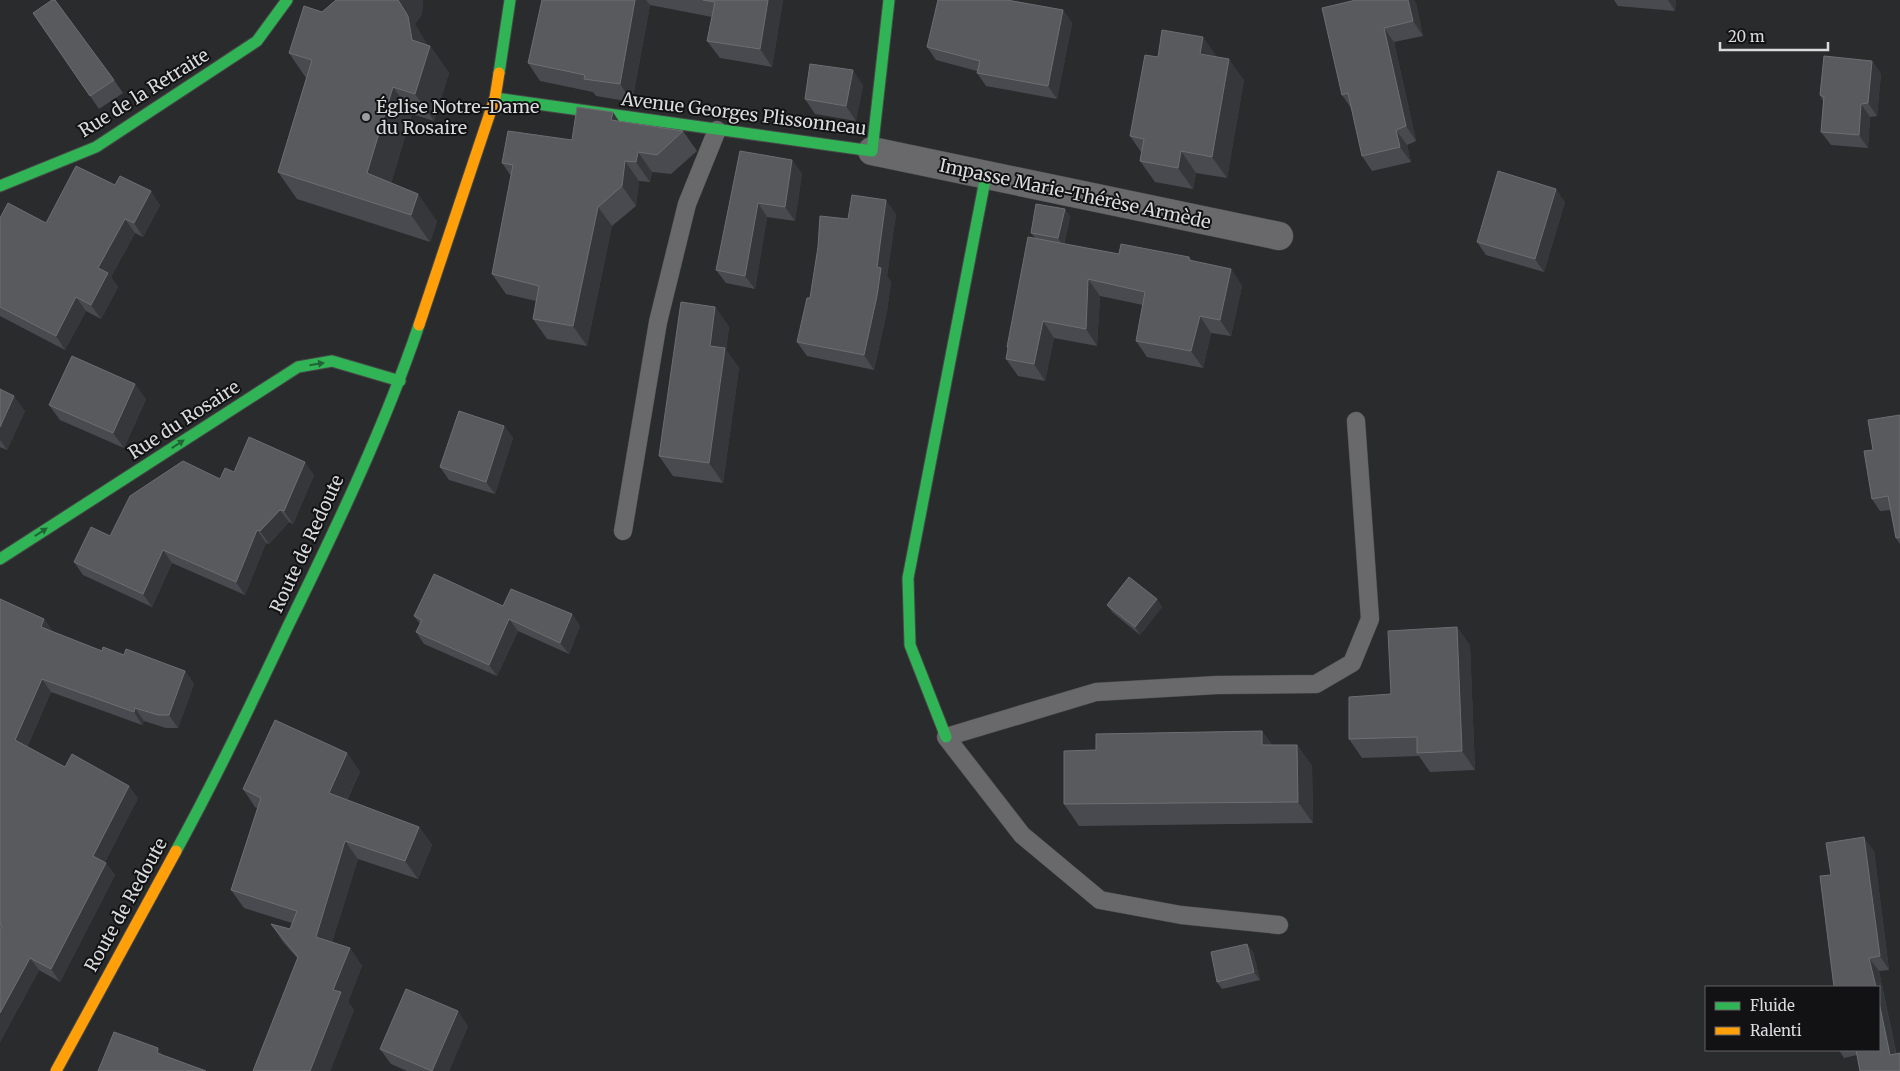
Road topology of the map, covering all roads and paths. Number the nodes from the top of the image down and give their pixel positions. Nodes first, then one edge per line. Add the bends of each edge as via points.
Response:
1 (287, 0) edge
2 (510, 0) edge
3 (889, 0) edge
4 (494, 98) junction
5 (717, 130) junction
6 (872, 151) junction
7 (986, 175) junction
8 (0, 186) edge
9 (1279, 236) dead end
10 (400, 382) junction
11 (1356, 421) dead end
12 (623, 531) dead end
13 (0, 559) edge
14 (946, 736) junction
15 (1279, 925) dead end
16 (56, 1071) edge

1 - 8 street, Rue de la Retraite via 256,41 104,142
2 - 4 street, Route de Redoute
3 - 6 street, Avenue Georges Plissonneau
4 - 5 street, Avenue Georges Plissonneau
4 - 10 street, Route de Redoute
5 - 6 street, Avenue Georges Plissonneau
5 - 12 lane via 687,204 658,322
6 - 7 street, Impasse Marie-Thérèse Armède
7 - 9 street, Impasse Marie-Thérèse Armède
7 - 14 street via 908,578 910,645
13 -> 10 street, Rue du Rosaire via 298,367 332,361
10 - 16 street, Route de Redoute via 328,544 206,796
11 - 14 lane via 1370,619 1352,663 1316,684 1217,685 1096,692
14 - 15 lane via 1022,835 1100,900 1181,915

